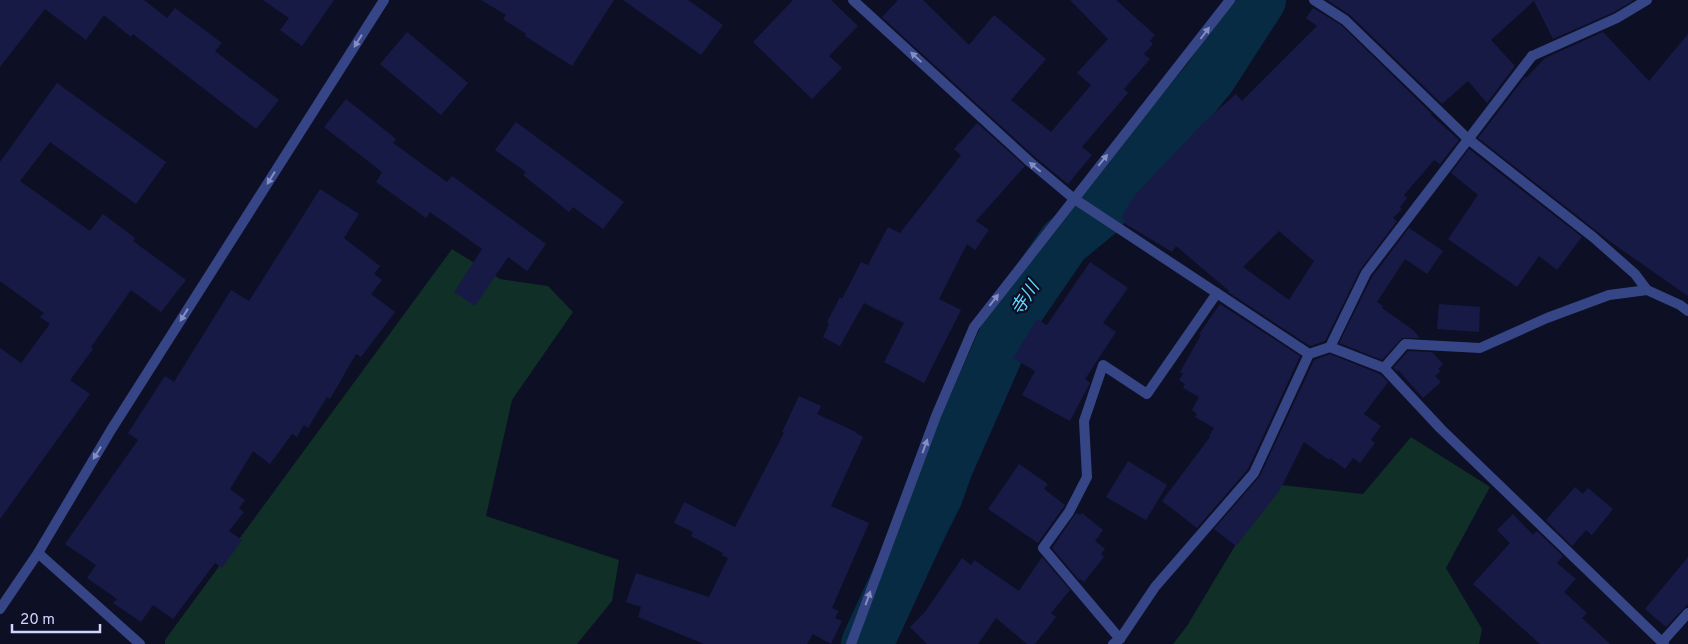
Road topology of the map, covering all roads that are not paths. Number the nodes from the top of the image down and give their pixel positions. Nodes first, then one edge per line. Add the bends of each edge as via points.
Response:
1 (384, 0) edge
2 (853, 0) edge
3 (1230, 0) edge
4 (1314, 0) edge
5 (1647, 0) edge
6 (1467, 138) junction
7 (1073, 198) junction
8 (1647, 290) junction
9 (1217, 294) junction
10 (1688, 311) edge
11 (1330, 346) junction
12 (1309, 354) junction
13 (1384, 368) junction
14 (38, 553) junction
15 (0, 609) edge
16 (1688, 613) edge
17 (1116, 641) edge
18 (852, 643) edge
19 (1663, 643) edge
20 (140, 644) edge

1 -> 14 street via 121,415
7 -> 2 street
7 -> 3 street
4 - 6 street via 1345,20
5 - 6 street via 1617,18 1532,56
6 - 8 street via 1593,237 1635,274
6 - 11 street via 1366,273
7 - 9 street
18 -> 7 street via 936,416 974,326
8 - 10 street
8 - 13 street via 1610,296 1547,318 1480,348 1405,344
9 - 12 street
9 - 17 street via 1147,394 1103,365 1084,421 1087,477 1069,512 1043,548
11 - 12 street
11 - 13 street
12 - 17 street via 1254,473 1155,587
13 - 19 street via 1441,429
14 - 15 street
14 - 20 street
16 - 19 street

